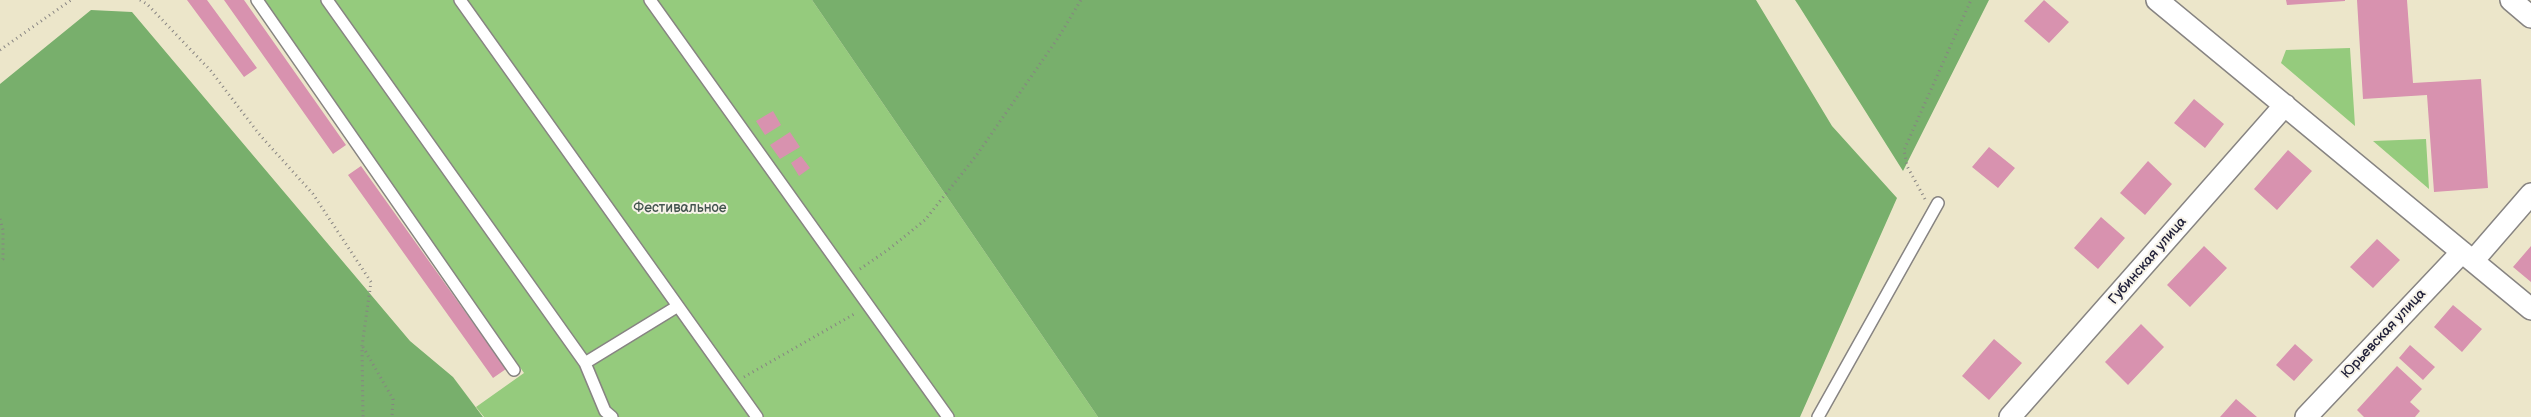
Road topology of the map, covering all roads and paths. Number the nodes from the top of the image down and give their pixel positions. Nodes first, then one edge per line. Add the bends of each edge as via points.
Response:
1 (71, 0) edge
2 (140, 0) edge
3 (256, 0) edge
4 (327, 0) edge
5 (460, 0) edge
6 (650, 0) edge
7 (1081, 0) edge
8 (1971, 0) edge
9 (2157, 0) edge
10 (2511, 0) edge
11 (2531, 17) edge
12 (0, 50) edge
13 (2285, 105) junction
14 (2531, 194) edge
15 (1936, 208) joint
16 (0, 219) edge
17 (2467, 256) junction
18 (0, 262) edge
19 (847, 278) junction
20 (869, 305) junction
21 (678, 306) junction
22 (2531, 309) edge
23 (362, 346) junction
24 (584, 363) junction
25 (514, 370) dead end
26 (733, 384) junction
27 (363, 417) edge
28 (392, 417) edge
29 (612, 417) edge
30 (757, 417) edge
31 (948, 417) edge
32 (1818, 417) edge
33 (2010, 417) edge
34 (2306, 417) edge

1 - 12 path
2 - 23 path via 211,70 259,134 312,194 371,282
3 - 25 lane
4 - 24 lane
5 - 21 lane
6 - 19 lane
7 - 19 path via 976,156 925,220
8 - 15 path via 1904,150 1907,166
9 - 13 street
10 - 11 street
13 - 17 street
13 - 33 street, Губинская улица
14 - 17 street, Юрьевская улица
15 - 32 lane
16 - 18 path via 3,259
17 - 22 street
17 - 34 street, Юрьевская улица
19 - 20 lane
20 - 26 path
20 - 31 lane
21 - 24 lane
21 - 26 lane
23 - 27 path
23 - 28 path via 393,398
24 - 29 lane via 605,411
26 - 30 lane

